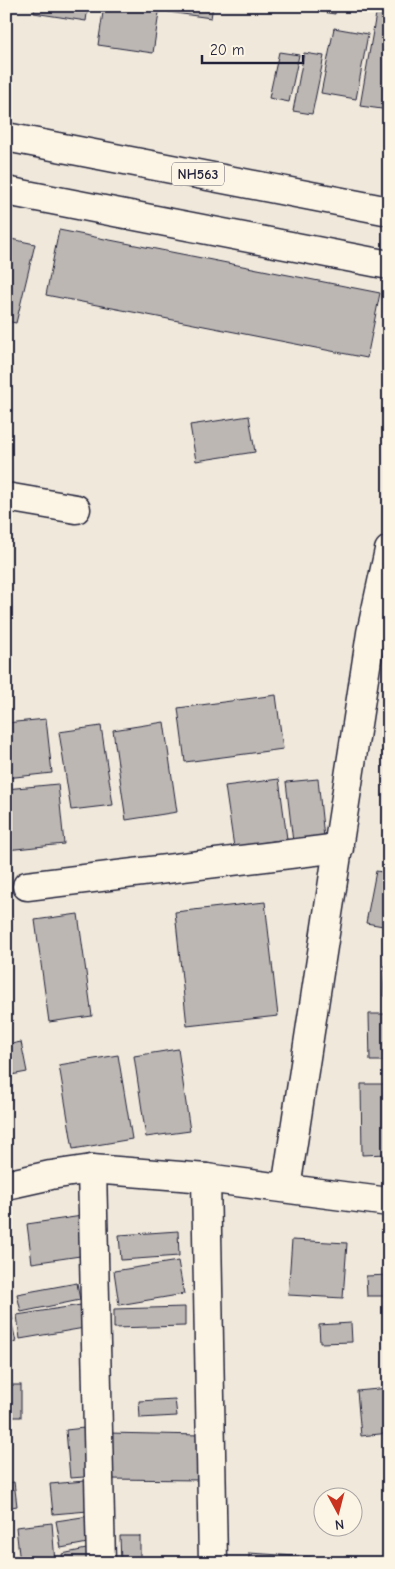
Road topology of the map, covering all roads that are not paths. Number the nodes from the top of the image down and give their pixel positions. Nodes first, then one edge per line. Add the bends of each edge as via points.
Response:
1 (6, 136) edge
2 (6, 192) edge
3 (389, 211) edge
4 (389, 265) edge
5 (6, 497) edge
6 (76, 509) dead end
7 (389, 550) edge
8 (380, 635) edge
9 (339, 848) junction
10 (27, 886) dead end
11 (92, 1170) junction
12 (206, 1178) junction
13 (6, 1185) edge
14 (286, 1188) junction
15 (389, 1202) edge
16 (101, 1563) edge
17 (213, 1563) edge

1 - 3 main road, NH563
2 - 4 main road
5 - 6 main road
7 - 8 main road
8 - 9 main road
9 - 10 main road
9 - 14 main road
11 - 12 main road
11 - 13 main road via 52,1174
11 - 16 main road
12 - 14 main road
12 - 17 main road
14 - 15 main road

